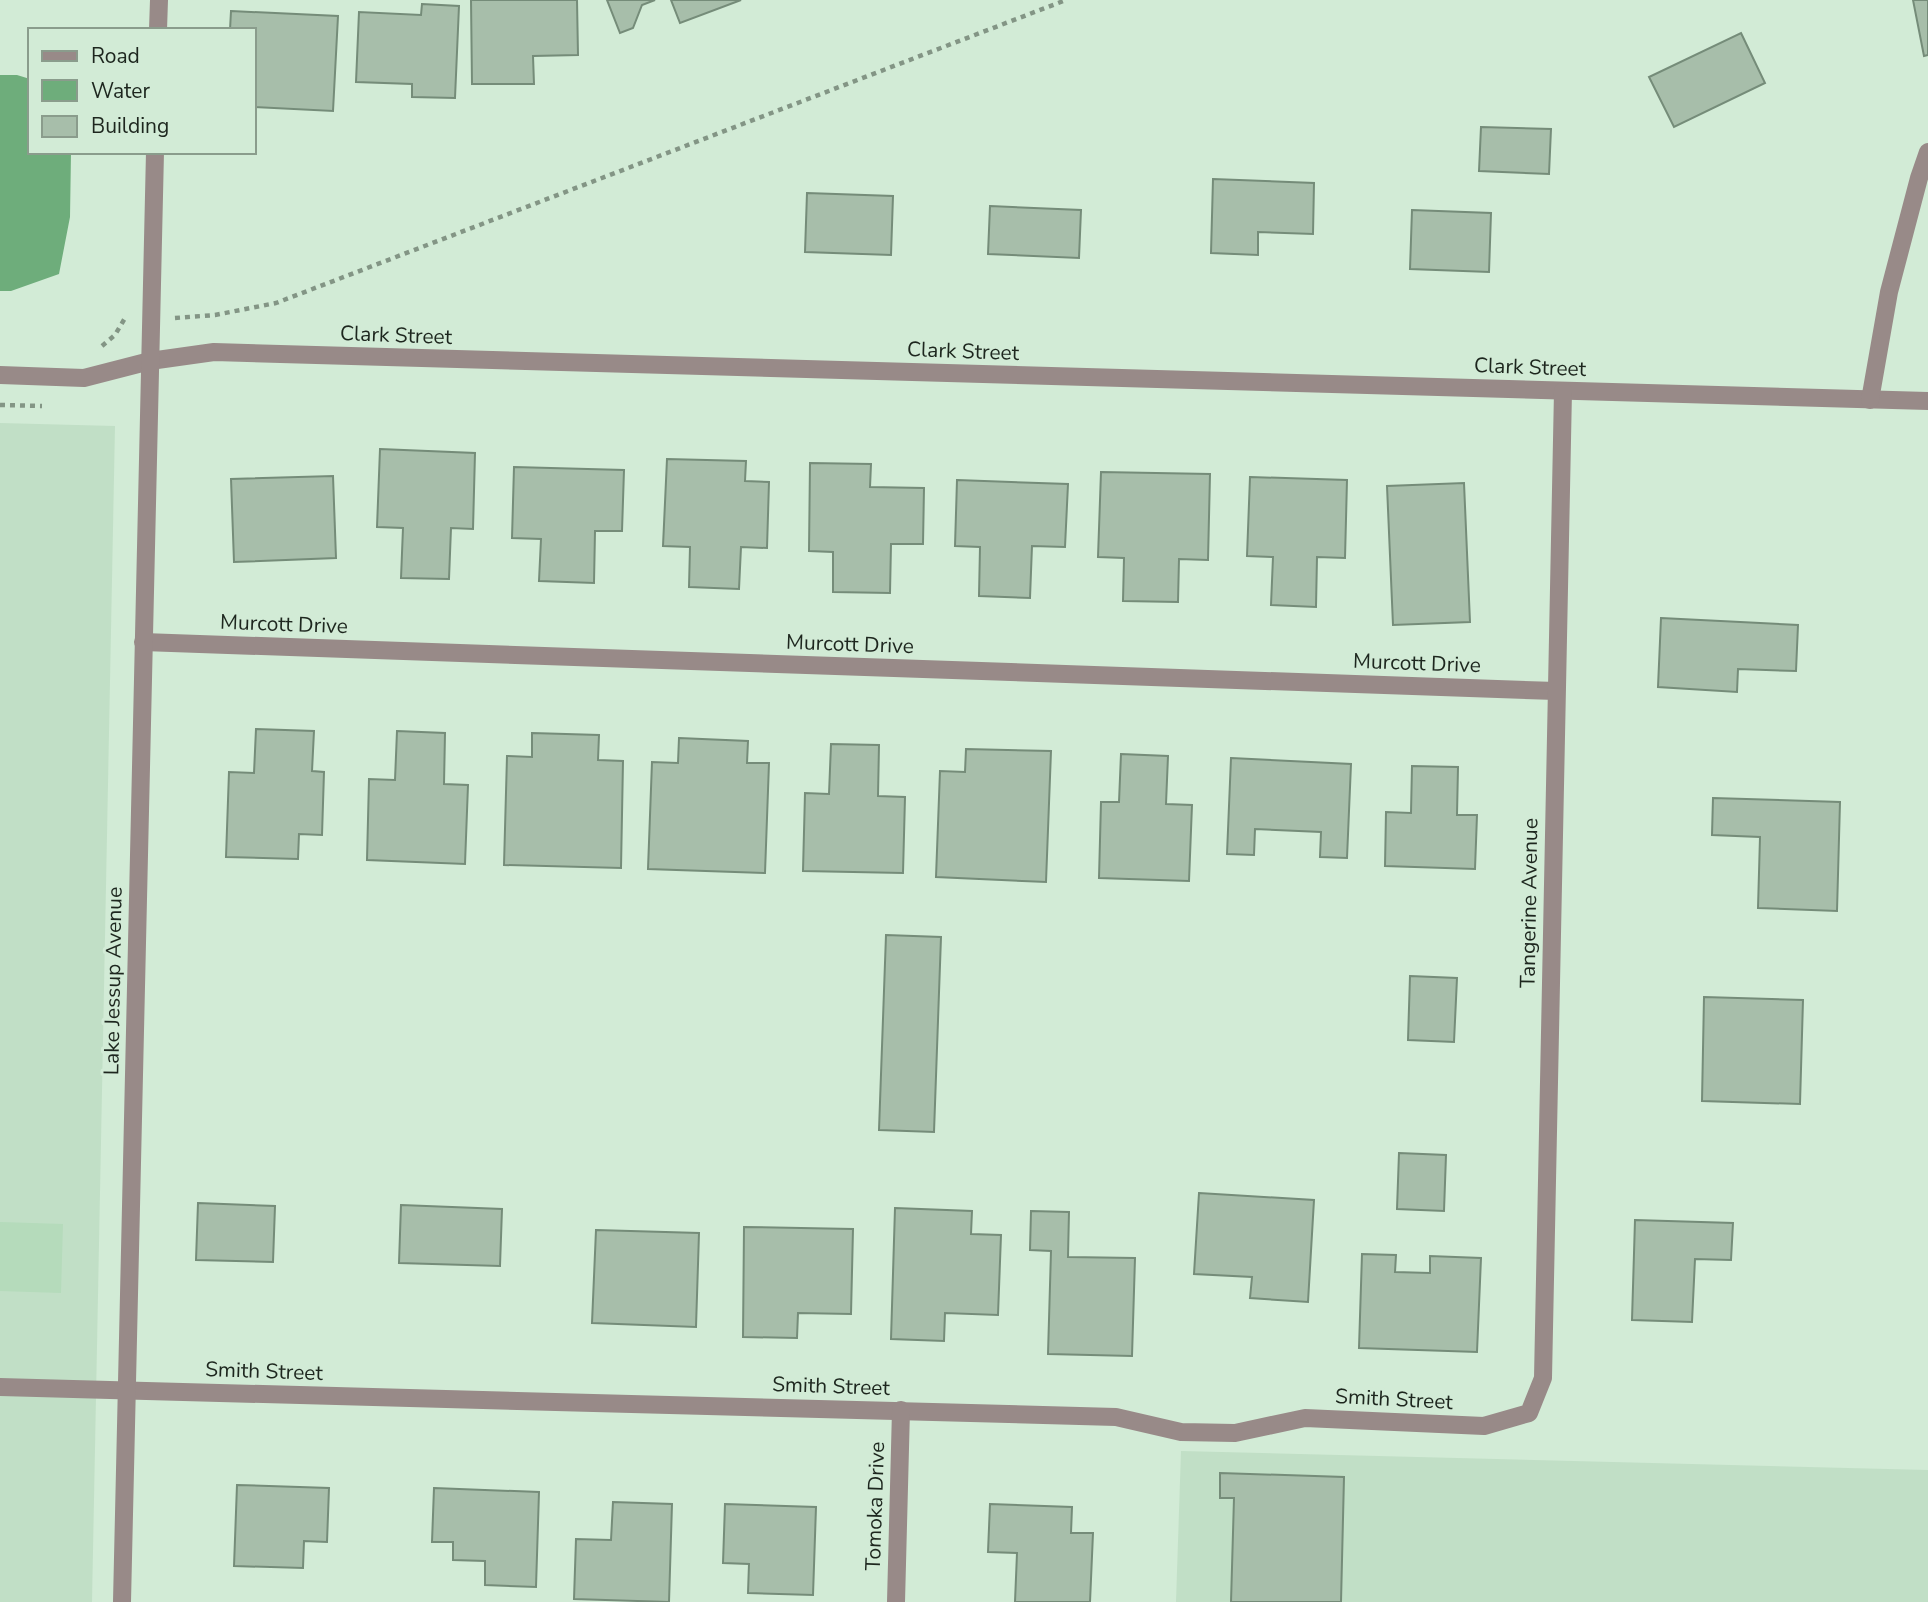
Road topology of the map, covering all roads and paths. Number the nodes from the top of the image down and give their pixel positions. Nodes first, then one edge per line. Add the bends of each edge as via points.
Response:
1 (159, 0) edge
2 (1066, 0) edge
3 (158, 28) edge
4 (1928, 152) edge
5 (155, 154) edge
6 (132, 318) dead end
7 (185, 318) dead end
8 (92, 350) dead end
9 (150, 361) junction
10 (0, 375) edge
11 (1563, 391) junction
12 (1870, 400) junction
13 (1928, 401) edge
14 (144, 642) junction
15 (1556, 691) junction
16 (0, 1387) edge
17 (126, 1390) junction
18 (901, 1410) junction
19 (1529, 1413) joint
20 (122, 1602) edge
21 (895, 1602) edge

1 - 3 street
2 - 7 path via 276,303
4 - 12 street via 1889,292
5 - 9 street, Lake Jessup Avenue
6 - 8 path via 125,318 115,335
9 - 10 street, Clark Street via 84,379
9 - 11 street, Clark Street via 214,352
9 - 14 street, Lake Jessup Avenue
11 - 12 street, Clark Street
11 - 15 street, Tangerine Avenue
12 - 13 street, Clark Street
14 - 15 street, Murcott Drive
14 - 17 street, Lake Jessup Avenue
15 - 19 street, Tangerine Avenue via 1543,1378
16 - 17 street, Smith Street
17 - 18 street, Smith Street
17 - 20 street, Lake Jessup Avenue
18 - 19 street, Smith Street via 1116,1417 1181,1432 1235,1433 1306,1418 1484,1426
18 - 21 street, Tomoka Drive

